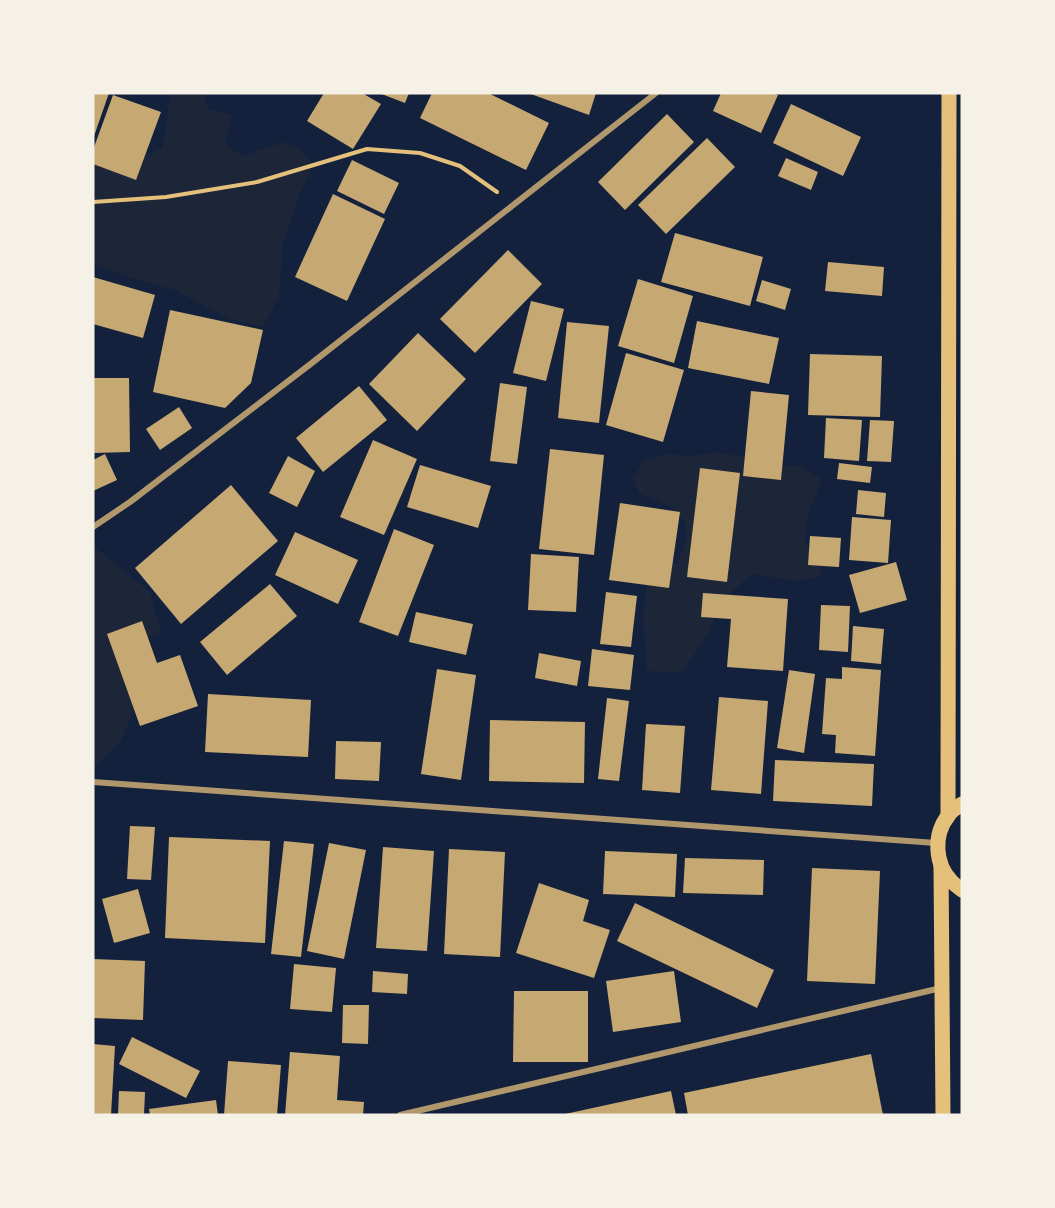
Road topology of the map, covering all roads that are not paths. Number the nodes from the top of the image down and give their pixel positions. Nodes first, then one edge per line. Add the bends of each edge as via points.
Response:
1 (656, 93) edge
2 (949, 93) edge
3 (93, 527) edge
4 (93, 782) edge
5 (962, 804) edge
6 (948, 816) junction
7 (938, 843) junction
8 (941, 866) junction
9 (962, 890) edge
10 (942, 988) junction
11 (400, 1115) edge
12 (943, 1115) edge

1 - 3 street via 140,495
2 - 6 main road
4 - 7 street
5 - 6 main road
6 - 7 main road
7 - 8 main road
8 - 9 main road
8 - 10 main road
10 - 11 street
10 - 12 main road

